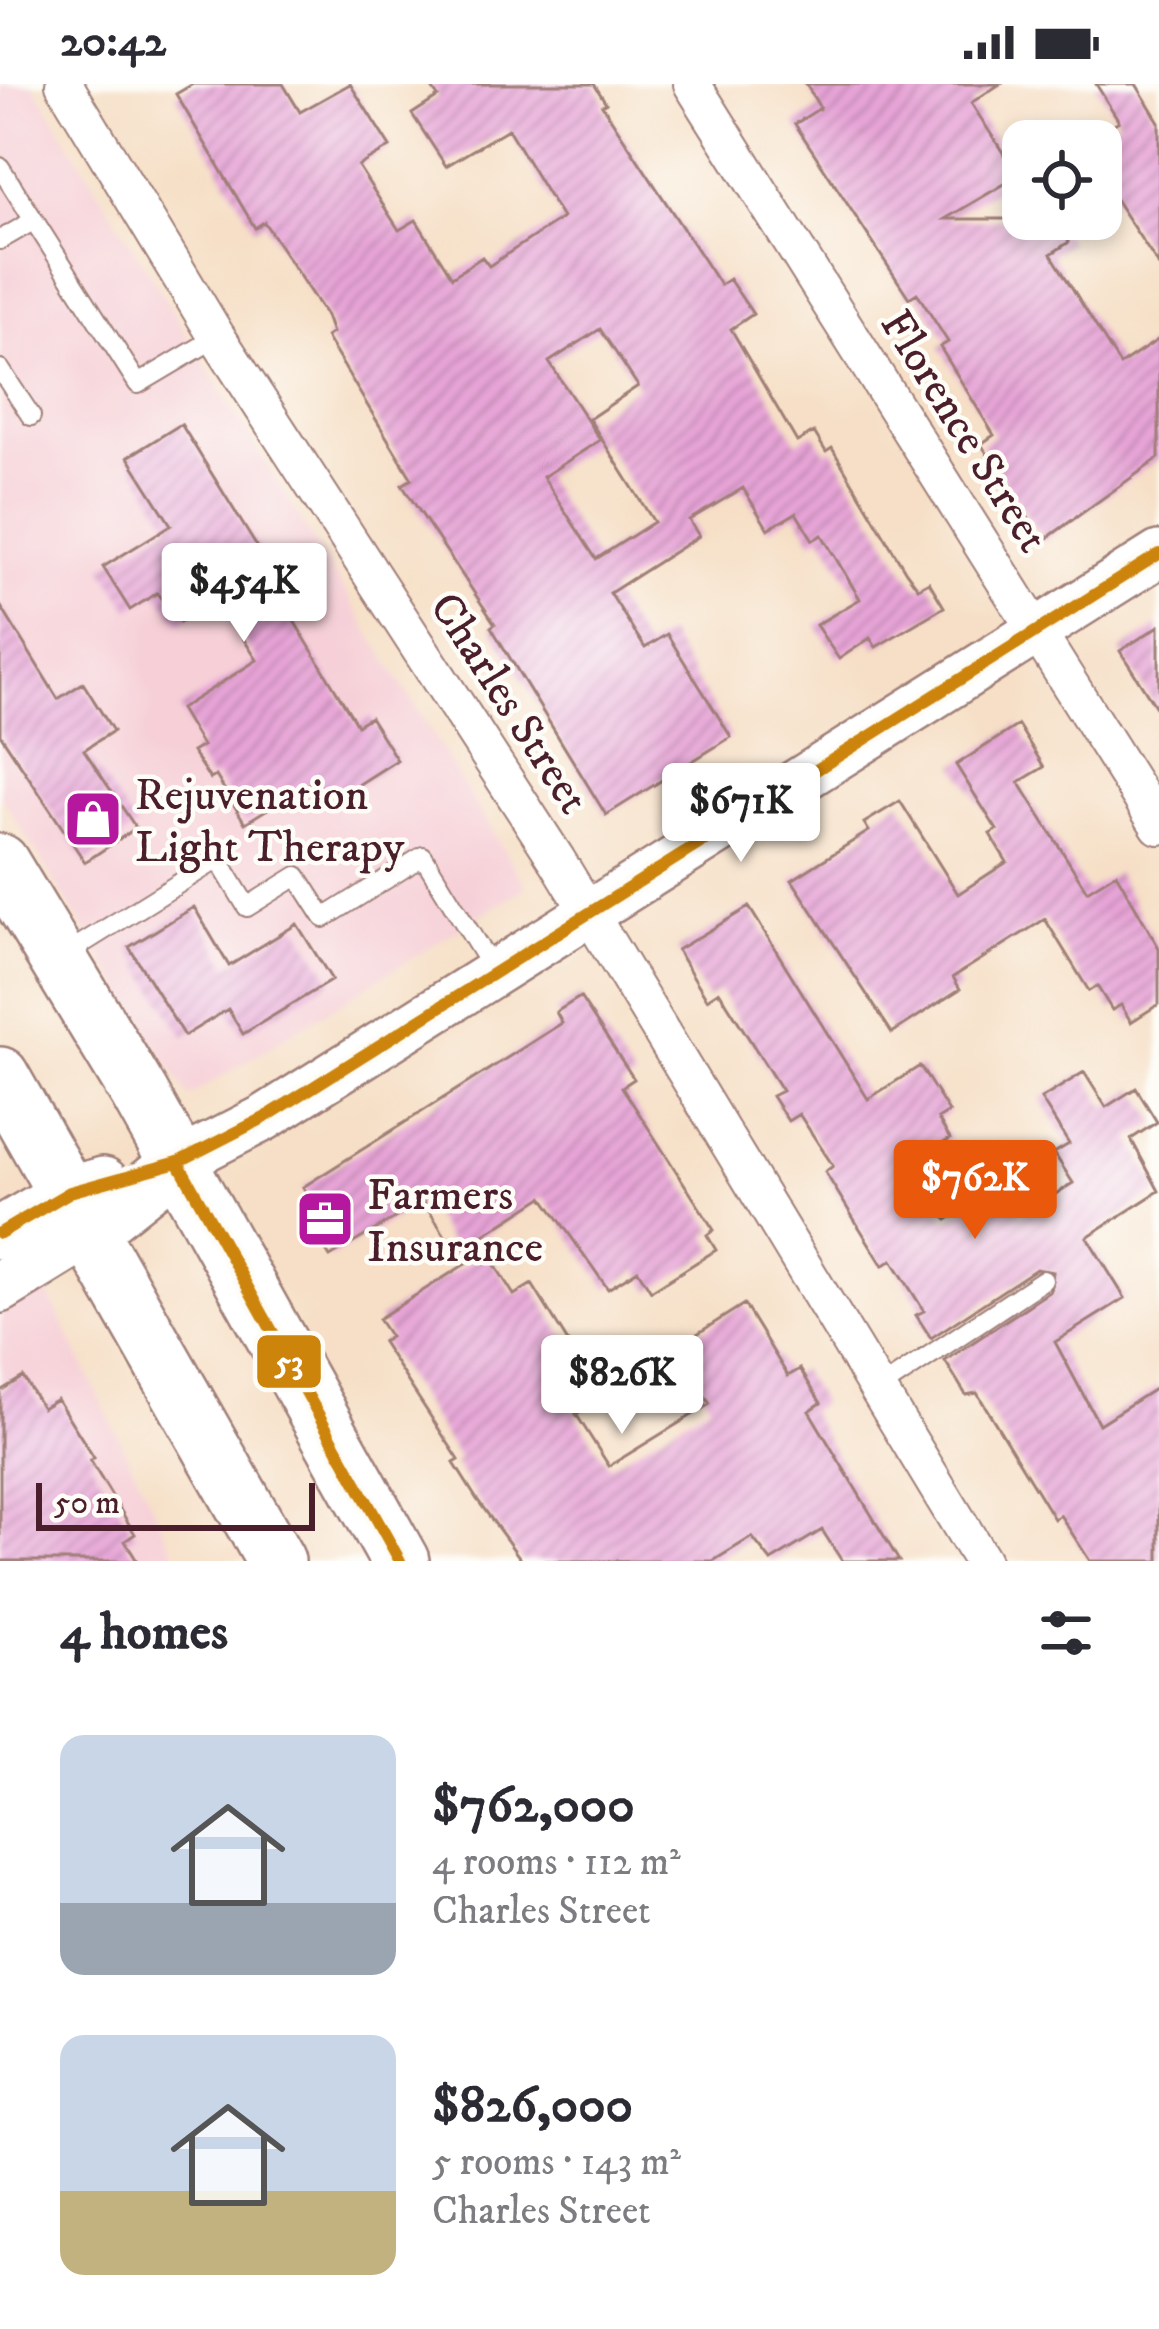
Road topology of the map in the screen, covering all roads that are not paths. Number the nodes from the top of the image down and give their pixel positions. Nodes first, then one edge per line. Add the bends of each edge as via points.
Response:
1 (64, 84) edge
2 (692, 84) edge
3 (0, 167) edge
4 (33, 220) junction
5 (0, 240) edge
6 (217, 337) junction
7 (0, 369) edge
8 (32, 416) dead end
9 (1159, 554) edge
10 (1037, 631) junction
11 (1159, 826) edge
12 (0, 863) edge
13 (589, 913) junction
14 (60, 958) junction
15 (495, 972) junction
16 (0, 1076) edge
17 (178, 1162) junction
18 (81, 1212) junction
19 (0, 1233) edge
20 (1043, 1280) dead end
21 (0, 1287) edge
22 (876, 1391) junction
23 (277, 1561) edge
24 (400, 1561) edge
25 (982, 1561) edge

1 - 6 street, Charles Street
2 - 10 street, Florence Street
3 - 4 lane
4 - 5 lane
4 - 6 lane via 138,384
6 - 13 street, Charles Street
7 - 8 lane
9 - 10 street
10 - 11 street, Florence Street
10 - 13 street
12 - 14 main road
13 - 15 street
13 - 22 street, Charles Street
14 - 15 lane via 218,860 247,907 297,876 324,918 423,856
14 - 17 main road
15 - 17 street via 264,1118
16 - 18 main road
17 - 18 main road
17 - 24 main road
18 - 19 main road
18 - 21 main road
18 - 23 main road
20 - 22 lane
22 - 25 street, Charles Street

